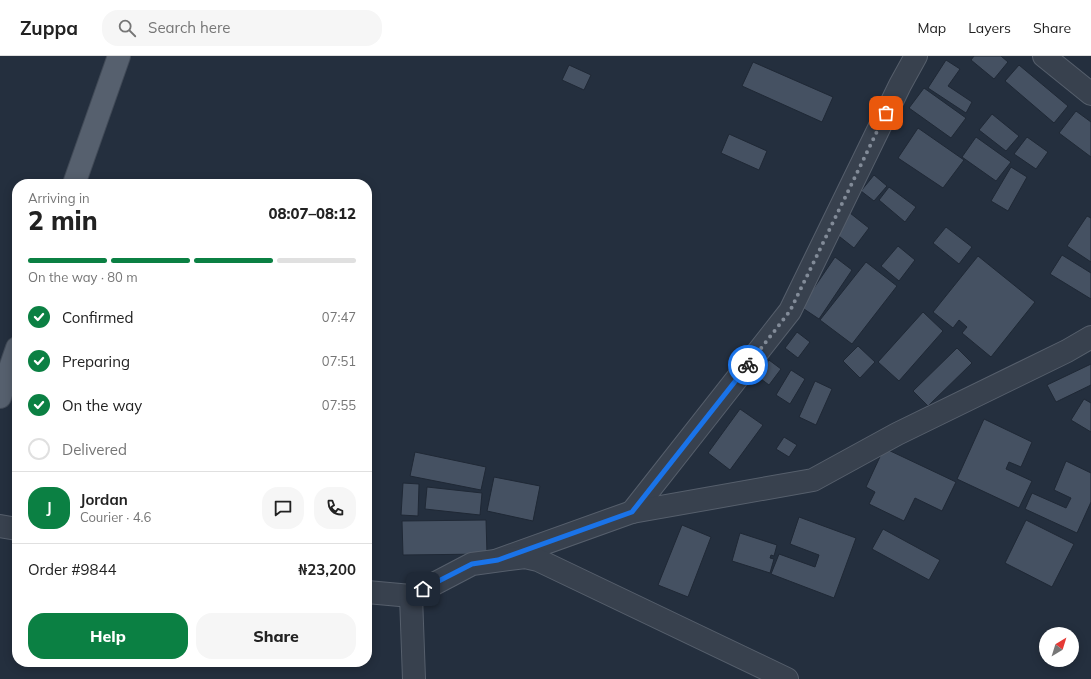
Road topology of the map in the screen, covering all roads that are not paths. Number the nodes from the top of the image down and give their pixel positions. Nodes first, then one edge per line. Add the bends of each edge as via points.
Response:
1 (119, 56) edge
2 (916, 56) edge
3 (1044, 56) edge
4 (1091, 94) edge
5 (76, 179) edge
6 (1091, 336) edge
7 (12, 362) edge
8 (0, 397) edge
9 (632, 512) junction
10 (0, 526) edge
11 (12, 528) edge
12 (498, 560) junction
13 (372, 592) edge
14 (411, 596) junction
15 (414, 679) edge
16 (787, 679) edge

1 - 5 main road
2 - 9 street via 790,311
3 - 4 street
6 - 9 street via 1067,351 897,434 813,480
7 - 8 main road
9 - 12 street
10 - 11 street
12 - 14 street via 472,564
12 - 16 street via 525,557 538,560
13 - 14 street
14 - 15 street

